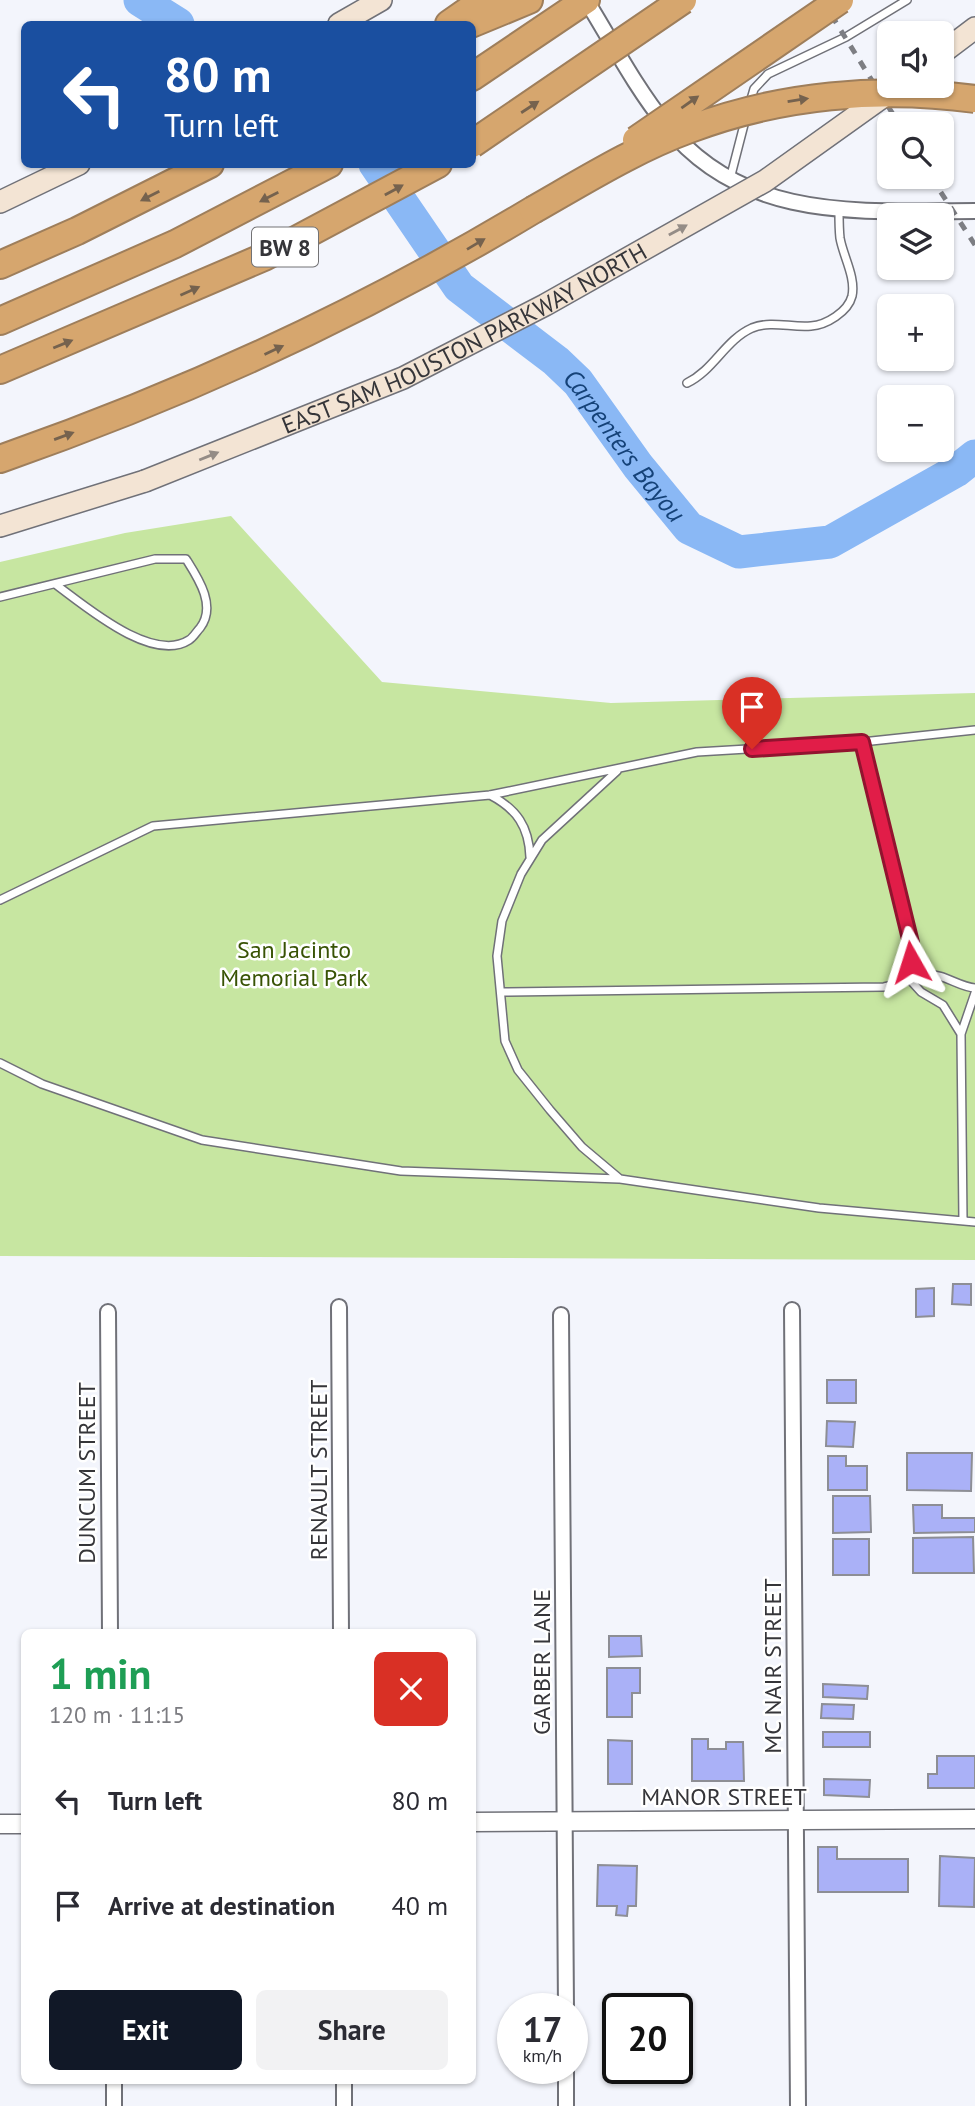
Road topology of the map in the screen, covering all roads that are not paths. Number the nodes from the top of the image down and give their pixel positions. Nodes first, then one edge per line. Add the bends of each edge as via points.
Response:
1 (381, 0) edge
2 (484, 0) edge
3 (529, 0) edge
4 (586, 0) edge
5 (683, 0) edge
6 (840, 0) edge
7 (906, 0) edge
8 (344, 21) edge
9 (453, 21) edge
10 (476, 22) edge
11 (975, 28) edge
12 (954, 44) edge
13 (476, 75) edge
14 (881, 98) edge
15 (975, 99) edge
16 (476, 141) edge
17 (72, 168) edge
18 (202, 168) edge
19 (322, 168) edge
20 (431, 168) edge
21 (730, 179) junction
22 (0, 202) edge
23 (533, 210) junction
24 (839, 211) junction
25 (975, 211) edge
26 (0, 265) edge
27 (0, 321) edge
28 (0, 370) edge
29 (687, 383) dead end
30 (0, 459) edge
31 (0, 526) edge
32 (55, 584) junction
33 (0, 597) edge
34 (975, 730) edge
35 (862, 742) junction
36 (618, 770) junction
37 (490, 795) junction
38 (530, 858) junction
39 (0, 900) edge
40 (911, 981) junction
41 (975, 990) edge
42 (502, 992) junction
43 (961, 1034) junction
44 (0, 1063) edge
45 (620, 1180) junction
46 (963, 1221) junction
47 (975, 1222) edge
48 (340, 1307) dead end
49 (792, 1310) dead end
50 (108, 1312) dead end
51 (561, 1315) dead end
52 (110, 1629) edge
53 (341, 1629) edge
54 (975, 1819) edge
55 (796, 1820) junction
56 (565, 1821) junction
57 (476, 1822) edge
58 (21, 1824) edge
59 (0, 1825) edge
60 (566, 1993) edge
61 (114, 2084) edge
62 (344, 2084) edge
63 (566, 2084) edge
64 (114, 2106) edge
65 (344, 2106) edge
66 (566, 2106) edge
67 (798, 2106) edge

1 - 8 main road
2 - 9 highway
3 - 10 highway
4 - 13 highway
4 - 21 street via 667,126 701,160
16 -> 5 highway, bridge
23 -> 6 highway, bridge
7 - 21 lane via 846,37 768,74 754,89
11 - 12 main road
31 -> 14 main road, EAST SAM HOUSTON PARKWAY NORTH, bridge via 145,481 403,378 545,305 765,181
23 -> 15 highway, bridge via 663,140 741,113 794,101 866,94
17 - 22 main road
18 -> 26 highway
19 -> 27 highway, BW 8 via 240,212
28 -> 20 highway, BW 8 via 128,318 317,231
21 - 24 street via 799,205
30 -> 23 highway via 164,399 295,340 433,270
24 - 25 street
24 - 29 lane via 840,239 852,281 848,305 817,325 773,324 749,330
32 - 32 lane via 155,559 186,559 206,595 204,622 189,640 167,646 144,641
32 - 33 lane
34 - 35 lane
35 - 36 lane via 697,752
35 - 40 lane via 911,943
36 - 37 lane
36 - 38 lane via 542,839
37 - 38 lane via 508,805 521,820 530,838
37 - 39 lane via 153,826
38 - 42 lane via 502,921 498,956
40 - 41 lane via 927,975
40 - 42 lane via 884,987
40 - 43 lane via 943,1005
41 - 43 lane
42 - 45 lane via 505,1041 518,1070 582,1147
43 - 46 lane
44 - 45 lane via 42,1084 202,1140 401,1171
45 - 46 lane via 819,1208
46 - 47 lane
48 - 53 street, RENAULT STREET
49 - 55 street, MC NAIR STREET
50 - 52 street, DUNCUM STREET
51 - 56 street, GARBER LANE
54 - 55 street, MANOR STREET
55 - 56 street, MANOR STREET
55 - 67 street, MC NAIR STREET
56 - 57 street, MANOR STREET
56 - 60 street, GARBER LANE
58 - 59 street
61 - 64 street
62 - 65 street
63 - 66 street

